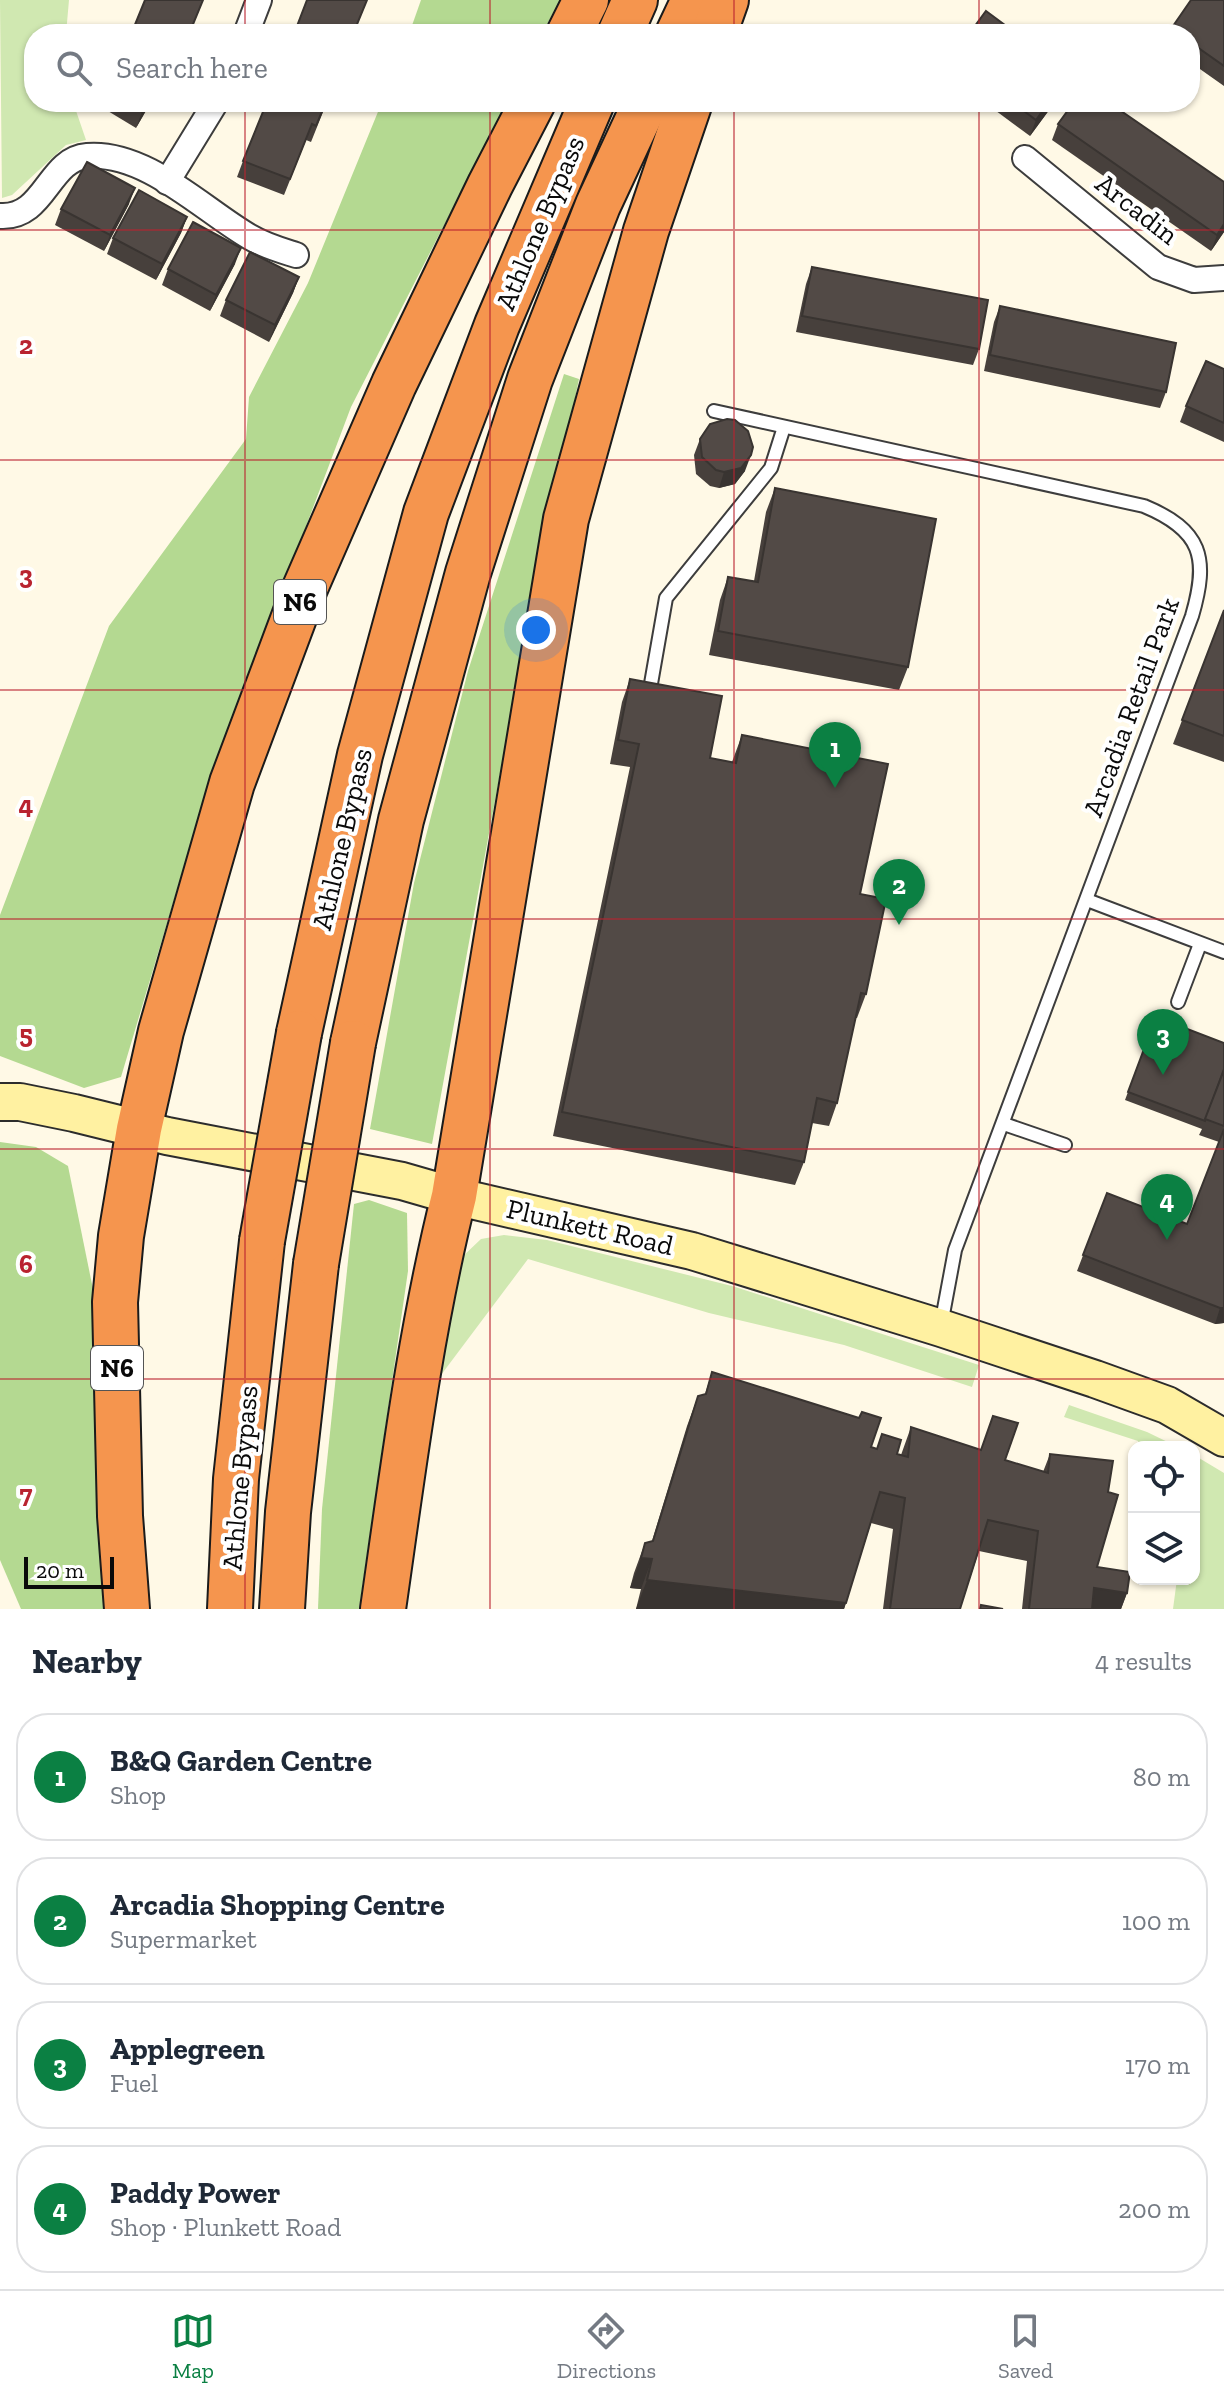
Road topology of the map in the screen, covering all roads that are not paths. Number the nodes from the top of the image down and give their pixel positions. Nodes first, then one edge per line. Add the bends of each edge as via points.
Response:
1 (259, 0) edge
2 (586, 0) edge
3 (635, 0) edge
4 (694, 0) edge
5 (726, 0) edge
6 (250, 24) edge
7 (574, 24) edge
8 (624, 24) edge
9 (683, 24) edge
10 (718, 24) edge
11 (210, 112) edge
12 (528, 112) edge
13 (588, 112) edge
14 (641, 112) edge
15 (687, 112) edge
16 (1025, 158) dead end
17 (167, 182) junction
18 (0, 216) edge
19 (296, 255) dead end
20 (1224, 278) edge
21 (714, 411) dead end
22 (784, 427) junction
23 (648, 699) edge
24 (1087, 900) junction
25 (1200, 944) junction
26 (1224, 952) edge
27 (1178, 1002) dead end
28 (0, 1102) edge
29 (1004, 1124) junction
30 (139, 1129) junction
31 (1065, 1145) dead end
32 (454, 1196) junction
33 (941, 1328) junction
34 (1167, 1405) junction
35 (1224, 1410) edge
36 (1224, 1438) edge
37 (127, 1609) edge
38 (230, 1609) edge
39 (282, 1609) edge
40 (383, 1609) edge

1 - 6 street
2 - 7 highway
3 - 8 highway
4 - 9 highway
5 - 10 highway
11 - 17 street
12 - 30 highway, N6 via 394,384 305,588 232,783 161,1031
13 - 38 highway, Athlone Bypass, bridge via 497,325 426,513 360,755 299,1033 262,1241 236,1479
14 - 39 highway, Athlone Bypass, bridge via 598,205 530,379 468,573 401,820 353,1043 316,1264
15 - 32 highway via 646,231 566,519
16 - 20 street, Arcadin via 1158,267 1194,280
17 - 18 street via 127,162 83,156 70,161 24,211
17 - 19 street via 251,237
21 - 22 lane
22 - 23 lane via 771,468 666,598
22 - 24 lane, Arcadia Retail Park via 1144,506 1186,530 1199,556 1197,600
24 - 25 lane
24 - 29 lane, Arcadia Retail Park
25 - 26 lane
25 - 27 lane
28 - 30 street, Plunkett Road
29 - 31 lane
29 - 33 lane, Arcadia Retail Park via 955,1250
30 - 32 street, Plunkett Road
30 - 37 highway, N6 via 115,1302
32 - 33 street, Plunkett Road via 692,1251
32 - 40 highway via 410,1416
33 - 34 street, Plunkett Road
34 - 35 street, Plunkett Road
34 - 36 street, Plunkett Road

